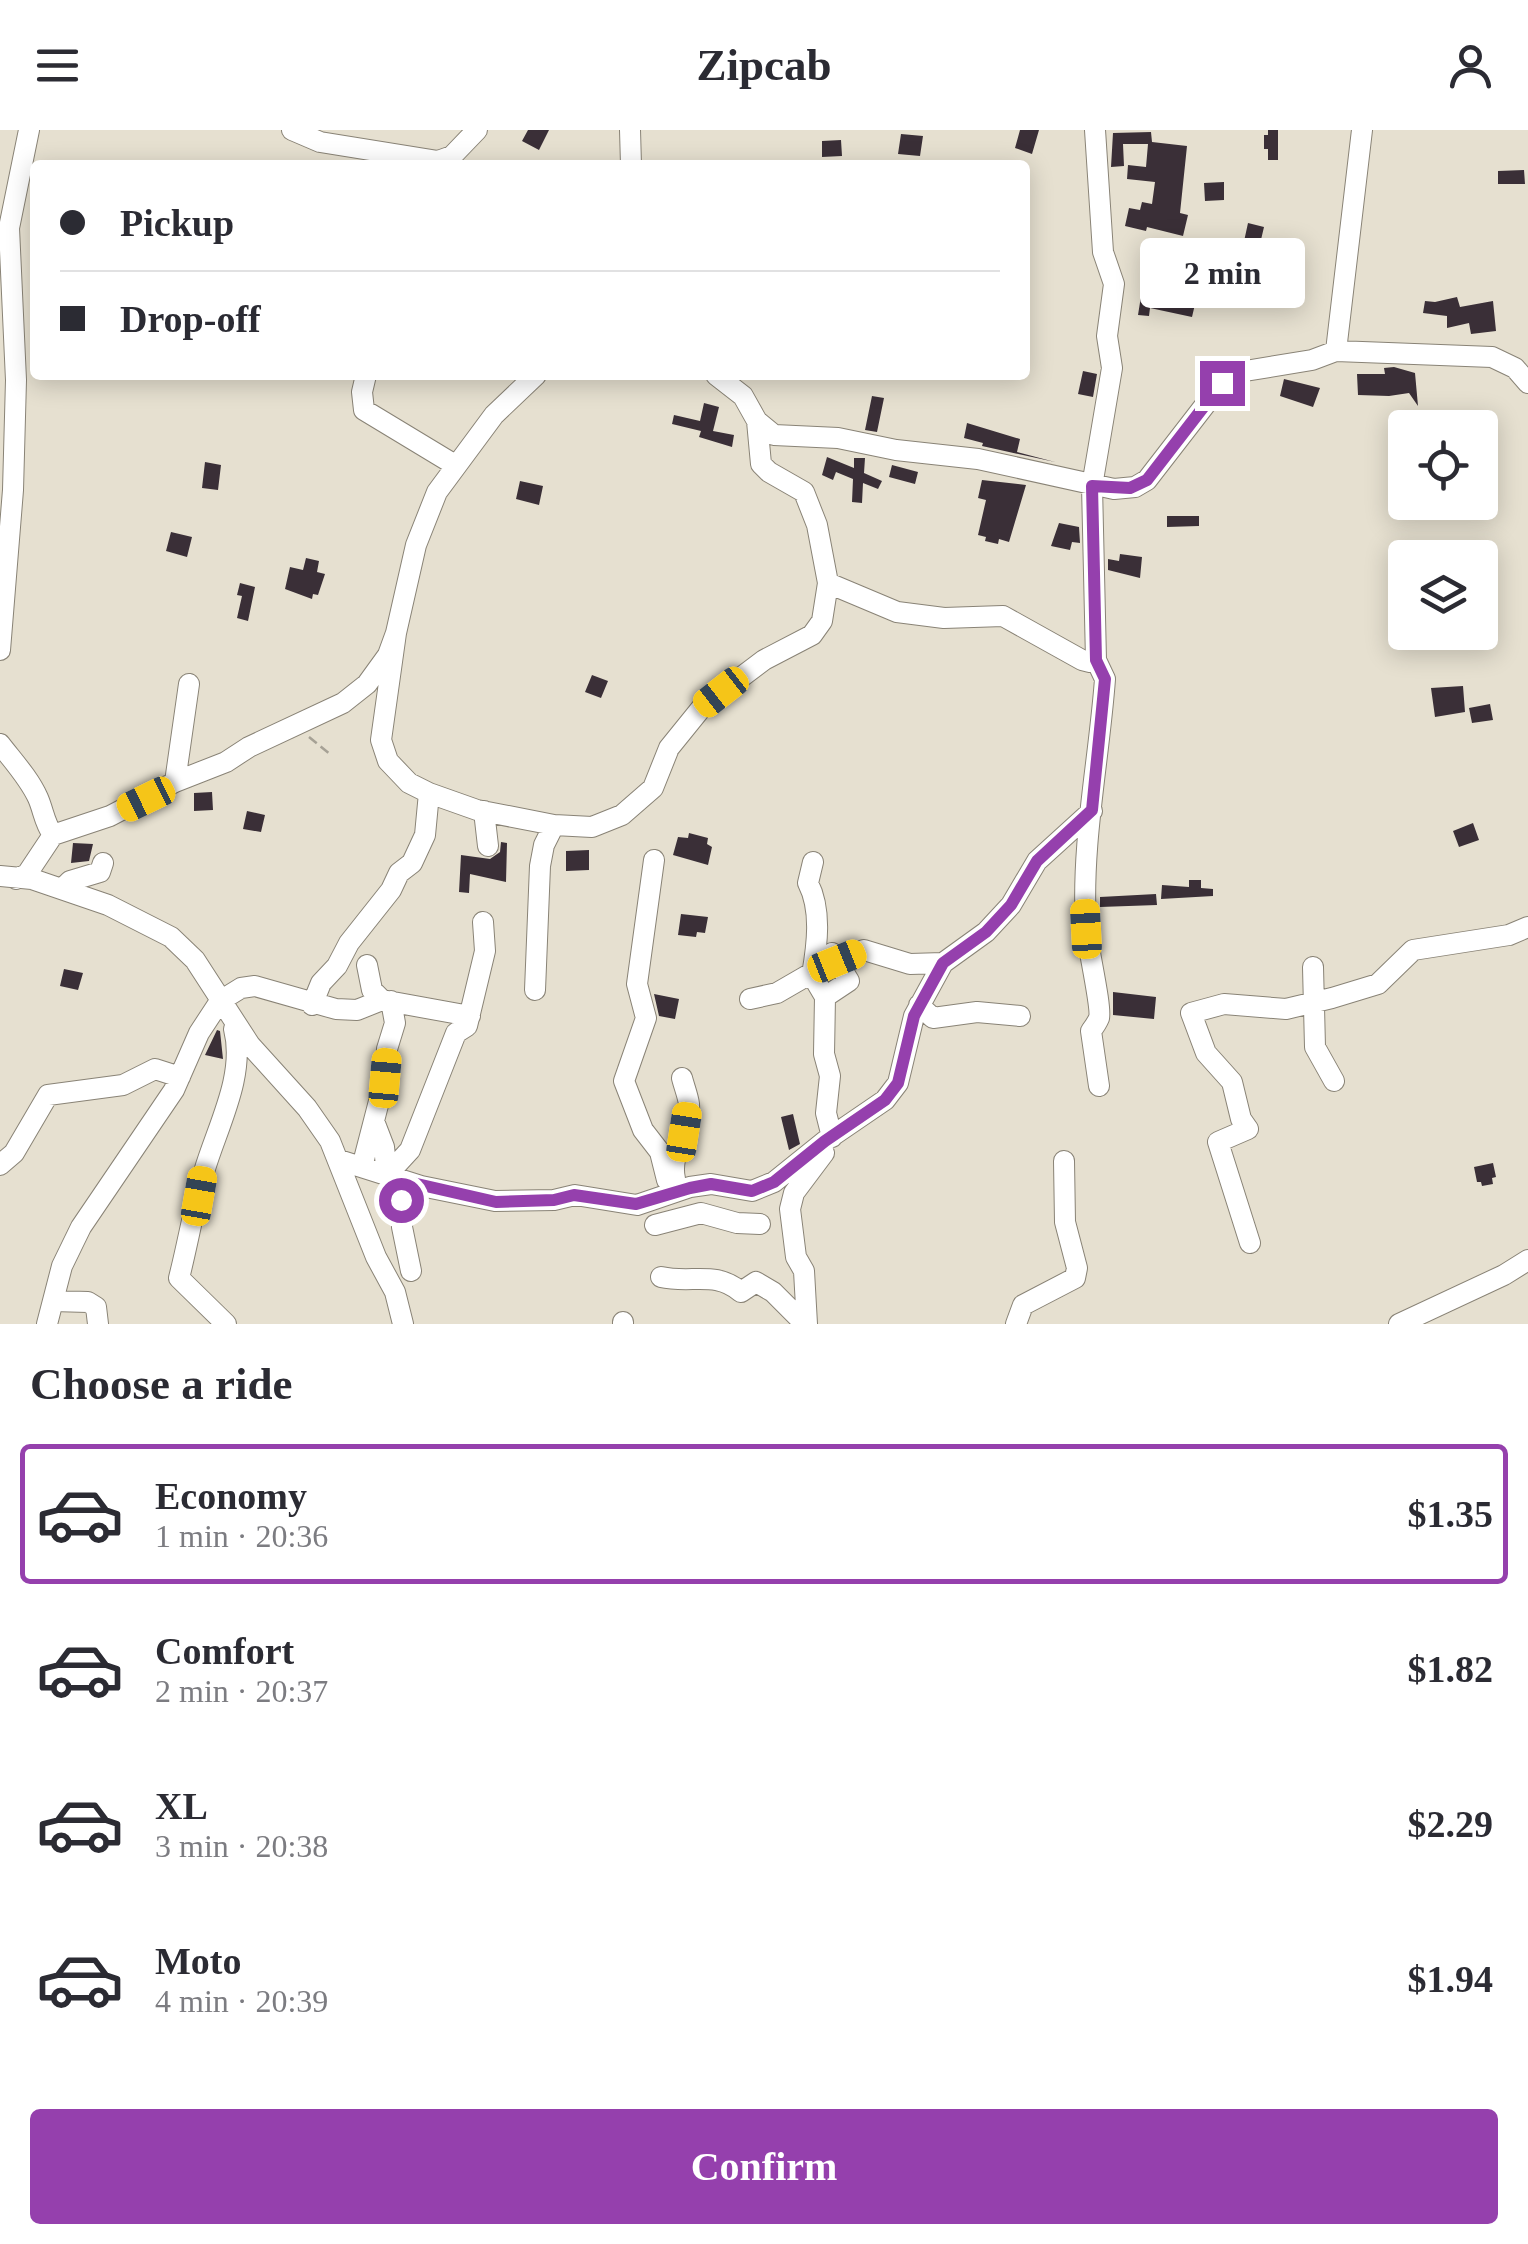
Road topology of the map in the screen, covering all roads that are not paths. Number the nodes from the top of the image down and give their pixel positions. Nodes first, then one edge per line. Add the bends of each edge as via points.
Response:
1 (29, 130) edge
2 (292, 130) edge
3 (477, 130) edge
4 (630, 130) edge
5 (1095, 130) edge
6 (1362, 130) edge
7 (416, 160) edge
8 (441, 160) edge
9 (631, 160) edge
10 (1336, 351) junction
11 (1526, 377) edge
12 (365, 380) edge
13 (530, 380) edge
14 (722, 380) edge
15 (756, 420) junction
16 (455, 465) junction
17 (1092, 486) junction
18 (828, 583) junction
19 (396, 633) junction
20 (0, 650) edge
21 (1096, 660) junction
22 (188, 684) dead end
23 (0, 744) edge
24 (175, 782) junction
25 (429, 793) junction
26 (1092, 810) junction
27 (484, 811) junction
28 (554, 826) junction
29 (53, 835) junction
30 (488, 846) dead end
31 (654, 860) dead end
32 (814, 862) dead end
33 (104, 863) dead end
34 (8, 878) edge
35 (62, 889) junction
36 (484, 922) dead end
37 (1528, 927) edge
38 (819, 935) junction
39 (837, 961) junction
40 (367, 965) dead end
41 (1313, 967) dead end
42 (934, 969) junction
43 (812, 975) junction
44 (534, 990) dead end
45 (825, 997) junction
46 (750, 999) dead end
47 (387, 1000) junction
48 (220, 1002) junction
49 (1314, 1002) junction
50 (312, 1005) junction
51 (919, 1005) junction
52 (470, 1016) junction
53 (1020, 1016) dead end
54 (232, 1022) junction
55 (180, 1077) junction
56 (682, 1078) dead end
57 (1334, 1081) dead end
58 (1100, 1086) dead end
59 (374, 1121) junction
60 (828, 1139) junction
61 (339, 1160) junction
62 (1064, 1160) dead end
63 (0, 1164) edge
64 (362, 1167) junction
65 (396, 1178) junction
66 (678, 1191) junction
67 (743, 1191) junction
68 (726, 1220) junction
69 (655, 1224) dead end
70 (760, 1224) dead end
71 (1250, 1243) dead end
72 (1528, 1260) edge
73 (411, 1272) dead end
74 (662, 1278) dead end
75 (52, 1301) junction
76 (47, 1324) edge
77 (98, 1324) edge
78 (226, 1324) edge
79 (403, 1324) edge
80 (806, 1324) edge
81 (1016, 1324) edge
82 (1399, 1324) edge

1 - 20 street via 9,228 14,490
2 - 7 street via 320,142
3 - 8 street
4 - 9 street
5 - 17 street via 1103,252 1114,284 1107,336 1112,368
6 - 10 street
10 - 11 street via 1492,358
10 - 17 street via 1232,375 1147,480 1130,488
12 - 16 street via 364,410
13 - 16 street
14 - 15 street via 743,396
15 - 17 street via 781,437 838,438 964,457
15 - 18 street via 761,464 807,496
16 - 19 street via 423,524
17 - 21 street
18 - 21 street via 896,612 1003,616 1082,660
18 - 28 street via 818,630 704,706 676,736 644,798 607,822
19 - 24 street via 367,684 343,703
19 - 25 street via 381,740 396,771
21 - 26 street via 1105,679
22 - 24 street
23 - 29 street via 29,782
24 - 29 street via 110,816
25 - 27 street
25 - 50 street via 425,835 412,863 349,943
26 - 42 street via 1037,861 986,932
26 - 58 street via 1085,909 1099,1007 1091,1031
27 - 28 street
27 - 30 street
28 - 44 street via 540,866
29 - 34 street via 27,874
31 - 66 street via 637,984 646,1018 624,1081 642,1130
32 - 38 street via 808,883
33 - 35 street via 100,872
34 - 35 street
35 - 48 street via 170,937 195,960
36 - 52 street via 485,951
37 - 49 street via 1413,950 1378,984
38 - 39 street
38 - 43 street
39 - 42 street via 864,950
39 - 43 street
39 - 45 street via 849,981
40 - 47 street via 372,990
41 - 49 street
42 - 51 street
43 - 45 street
43 - 46 street
45 - 60 street
47 - 50 street via 357,1010
47 - 52 street
47 - 59 street via 395,1023
48 - 50 street via 256,986
48 - 54 street
48 - 55 street
49 - 57 street via 1315,1046
49 - 71 street via 1286,1009 1224,1004 1191,1013 1206,1053 1232,1082 1248,1129 1218,1142
51 - 53 street via 933,1018
51 - 60 street via 898,1083 885,1100
52 - 65 street via 456,1033
54 - 61 street via 320,1124
54 - 78 street via 239,1049 233,1085 179,1278
55 - 63 street via 155,1069 123,1085 48,1095 14,1153
55 - 75 street via 81,1227
56 - 66 street via 689,1104 672,1166
59 - 64 street
59 - 65 street
60 - 67 street via 786,1174
60 - 80 street via 790,1210 804,1271
61 - 64 street
61 - 79 street
62 - 81 street via 1065,1222 1077,1268 1074,1278 1023,1304
64 - 65 street
65 - 66 street via 496,1202 574,1195 636,1204
65 - 73 street
66 - 67 street via 711,1184
67 - 68 street
68 - 69 street via 701,1213
68 - 70 street
72 - 82 street
74 - 80 street via 727,1280 741,1292 756,1282
75 - 76 street
75 - 77 street via 88,1302 96,1307

